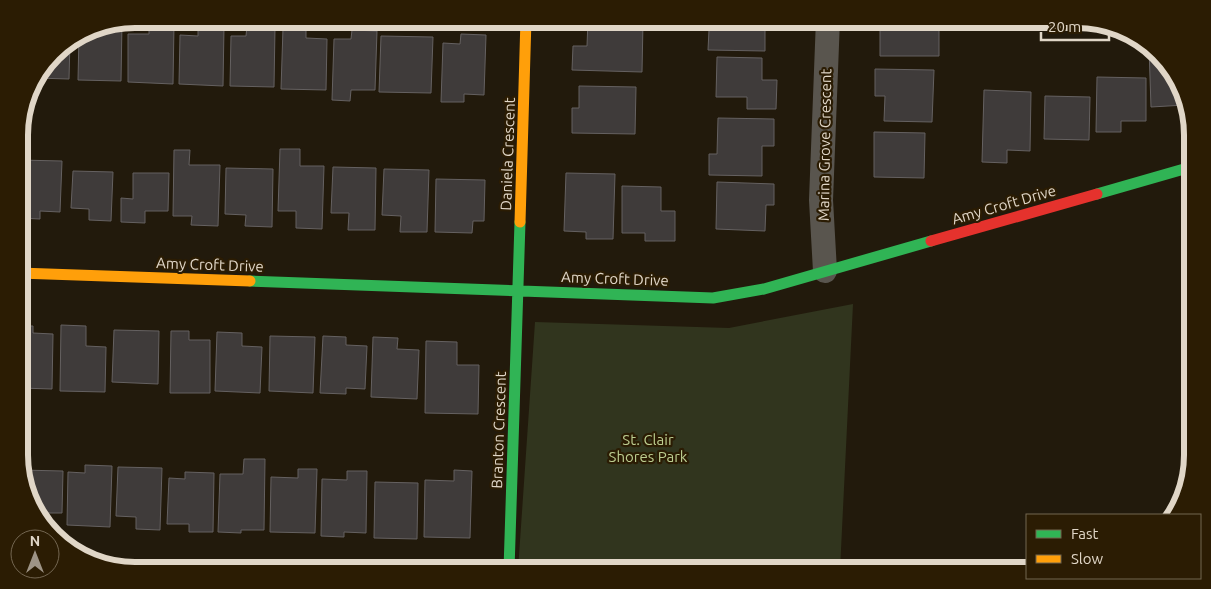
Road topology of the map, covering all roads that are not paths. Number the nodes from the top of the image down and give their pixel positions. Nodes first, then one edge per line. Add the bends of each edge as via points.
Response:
1 (526, 28) edge
2 (828, 28) edge
3 (1184, 169) edge
4 (825, 270) junction
5 (28, 273) edge
6 (519, 290) junction
7 (509, 562) edge

1 - 6 street, Daniela Crescent
2 - 4 street, Marina Grove Crescent via 821,200
3 - 4 street, Amy Croft Drive
4 - 6 street, Amy Croft Drive via 764,289 713,298
5 - 6 street, Amy Croft Drive
6 - 7 street, Branton Crescent

